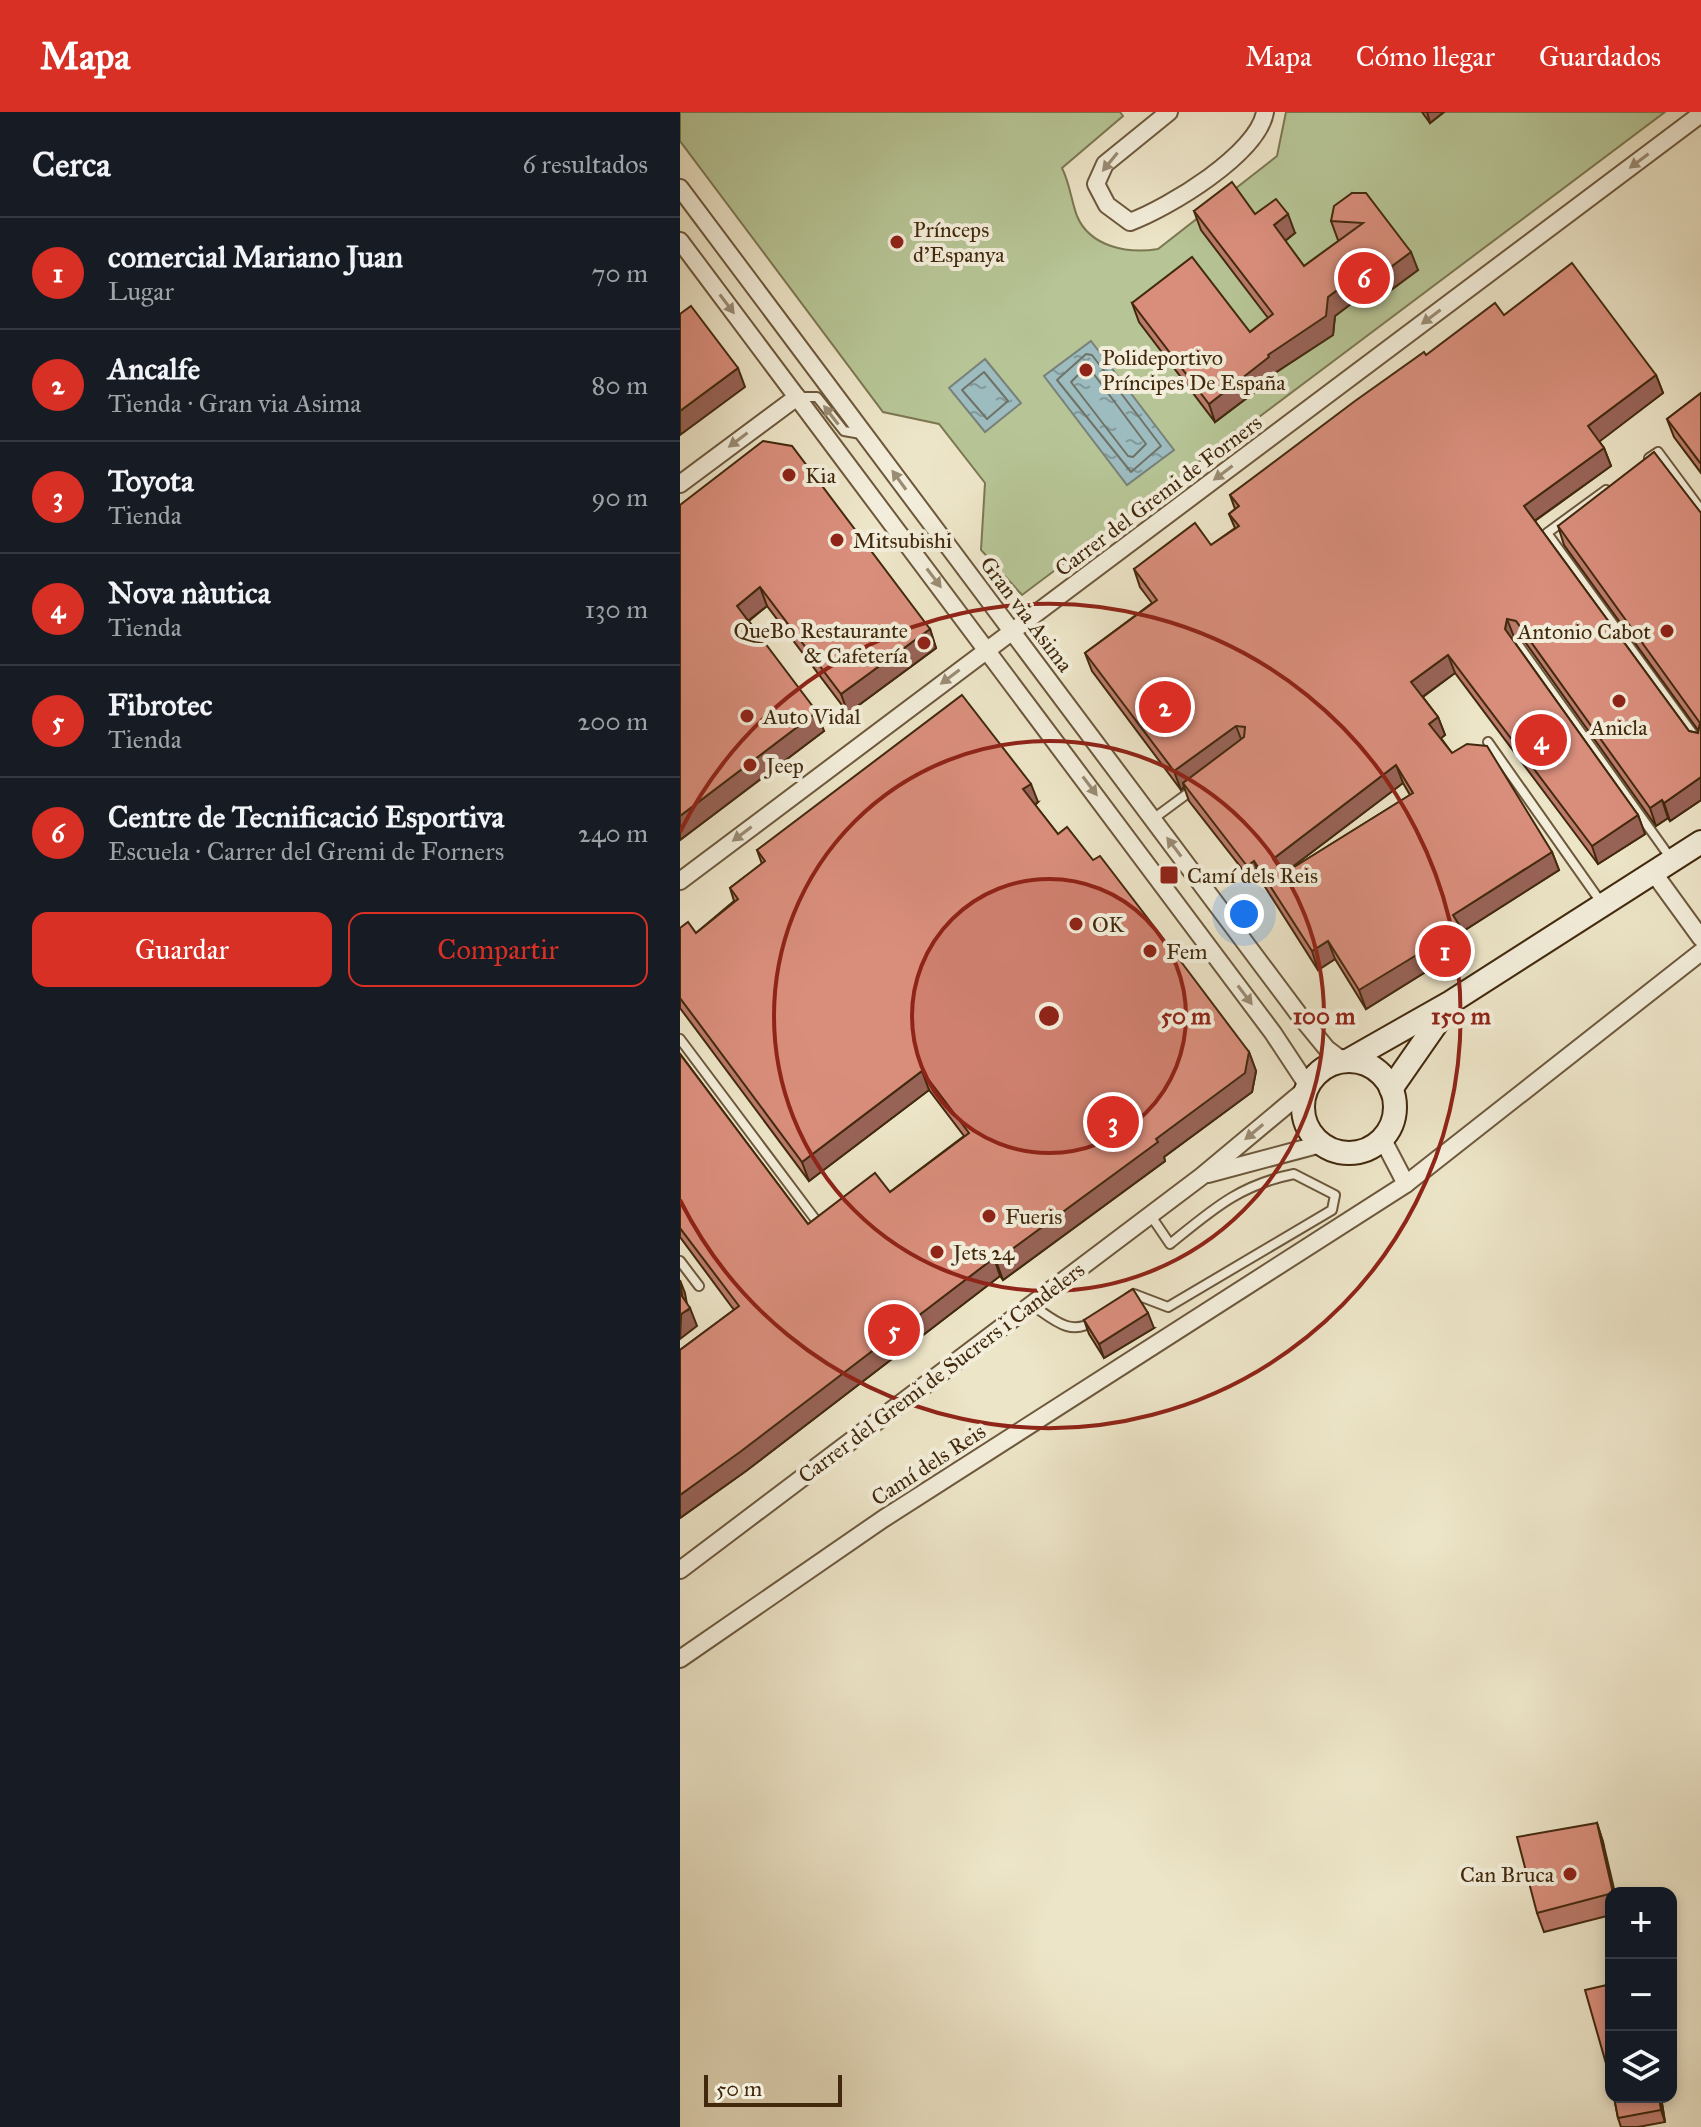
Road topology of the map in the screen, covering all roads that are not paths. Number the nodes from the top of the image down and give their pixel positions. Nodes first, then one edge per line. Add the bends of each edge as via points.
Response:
1 (1169, 112) edge
2 (1265, 112) edge
3 (1701, 114) edge
4 (680, 188) edge
5 (680, 241) edge
6 (797, 397) junction
7 (866, 435) junction
8 (1645, 461) edge
9 (1621, 479) edge
10 (680, 484) edge
11 (1701, 510) edge
12 (1013, 631) junction
13 (1517, 643) edge
14 (987, 649) junction
15 (1488, 742) dead end
16 (1701, 745) edge
17 (1200, 784) edge
18 (1153, 819) junction
19 (1701, 842) edge
20 (1672, 860) junction
21 (1653, 872) junction
22 (680, 881) edge
23 (1603, 905) junction
24 (1701, 938) edge
25 (1701, 952) edge
26 (1451, 1002) junction
27 (680, 1039) edge
28 (1345, 1061) junction
29 (1307, 1088) junction
30 (1391, 1089) junction
31 (1382, 1138) junction
32 (1321, 1144) junction
33 (1202, 1176) junction
34 (1406, 1184) junction
35 (1150, 1215) junction
36 (815, 1219) edge
37 (680, 1261) edge
38 (699, 1286) dead end
39 (1122, 1303) edge
40 (1031, 1304) junction
41 (1109, 1311) edge
42 (680, 1570) edge
43 (680, 1659) edge

1 -> 2 street via 1105,164 1096,184 1107,205 1130,222 1159,211 1248,145
3 -> 12 street, Carrer del Gremi de Forners
4 - 7 street, Gran via Asima
5 -> 6 street
7 -> 6 lane via 844,431 817,397
6 -> 10 street
6 -> 14 street
12 -> 7 street, Gran via Asima
8 - 11 lane via 1658,452
9 - 16 lane via 1547,533
12 - 14 street, Carrer del Gremi de Forners
12 - 18 street, Gran via Asima
13 - 20 lane
14 -> 22 street, Carrer del Gremi de Forners
14 -> 29 street via 1281,1043
15 - 23 lane
17 - 18 lane
28 -> 18 street, Gran via Asima via 1327,1049 1300,1016
19 - 20 street
20 - 21 street
21 - 23 street
21 - 24 street
23 - 26 street
25 - 34 street, Camí dels Reis
26 - 28 street
26 - 30 street
27 - 36 lane
28 - 29 street via 1322,1070
28 - 30 street via 1373,1068
29 - 32 street via 1304,1119
29 -> 33 street, Carrer del Gremi de Sucrers i Candelers
30 - 31 street via 1394,1115
31 - 32 street via 1359,1152
31 - 34 street
32 - 33 street, Carrer del Gremi de Sucrers i Candelers
33 - 35 street, Carrer del Gremi de Sucrers i Candelers
34 - 43 street, Camí dels Reis via 883,1519
35 - 39 lane via 1170,1244 1228,1197 1259,1181 1294,1174 1335,1195 1332,1210 1168,1307 1134,1294
35 - 40 street, Carrer del Gremi de Sucrers i Candelers
37 - 38 lane
40 - 41 lane via 1066,1328 1083,1328
40 - 42 street, Carrer del Gremi de Sucrers i Candelers

